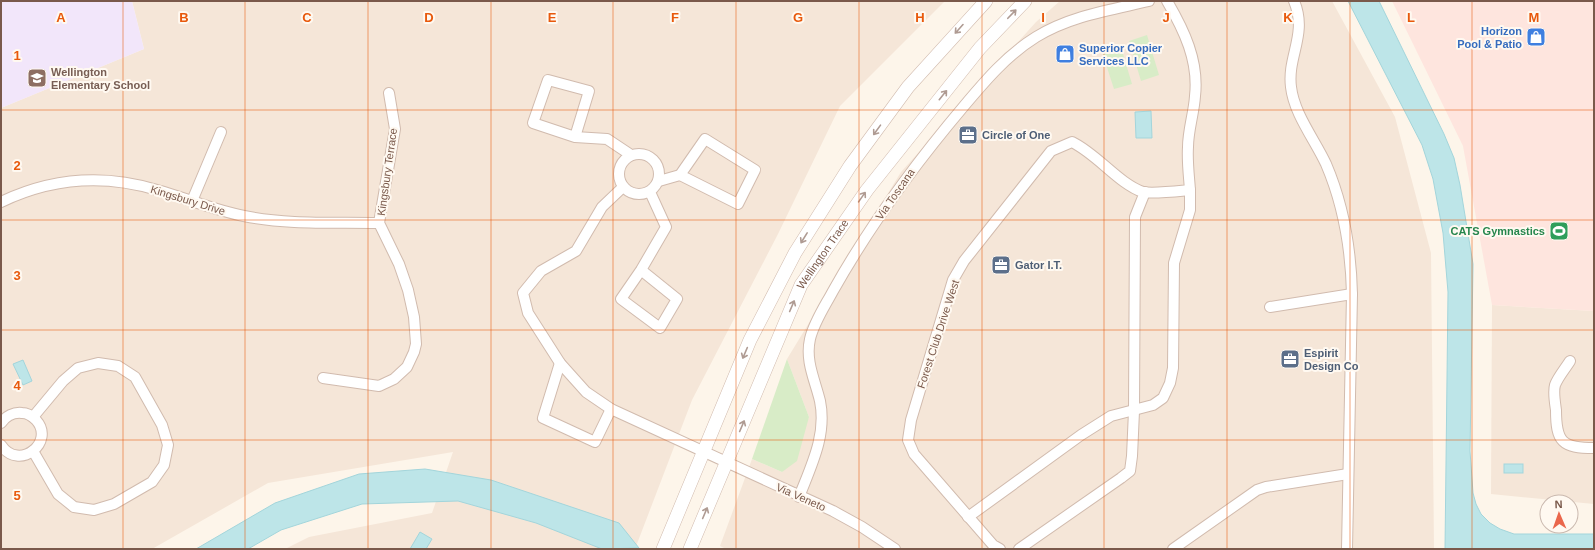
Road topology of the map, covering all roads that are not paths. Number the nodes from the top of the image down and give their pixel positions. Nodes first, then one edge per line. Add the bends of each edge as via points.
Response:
1 (986, 1) edge
2 (1025, 1) edge
3 (1149, 1) edge
4 (1166, 1) edge
5 (1294, 1) edge
6 (389, 93) dead end
7 (221, 132) dead end
8 (575, 137) junction
9 (631, 155) junction
10 (680, 175) junction
11 (659, 181) junction
12 (623, 187) junction
13 (1190, 190) junction
14 (650, 192) junction
15 (1145, 192) junction
16 (192, 201) junction
17 (1, 202) edge
18 (379, 223) junction
19 (641, 270) junction
20 (1352, 294) junction
21 (1270, 307) dead end
22 (1570, 361) dead end
23 (560, 363) junction
24 (323, 378) dead end
25 (611, 409) junction
26 (1134, 411) junction
27 (33, 417) junction
28 (1, 423) edge
29 (2, 448) edge
30 (1594, 448) edge
31 (33, 451) junction
32 (704, 451) junction
33 (727, 462) junction
34 (1348, 474) junction
35 (799, 497) junction
36 (968, 517) junction
37 (663, 549) edge
38 (690, 549) edge
39 (895, 549) edge
40 (1000, 549) edge
41 (1019, 549) edge
42 (1173, 549) edge
43 (1347, 549) edge

1 -> 32 street, Wellington Trace via 908,87 850,166 799,246 750,340
33 -> 2 street, Wellington Trace via 801,285 867,190 980,48
3 - 35 street, Via Toscana via 1088,14 1034,38 1011,56 982,86 904,181 840,279 812,333 809,359 822,418 817,452
4 - 13 street via 1190,47 1195,75 1196,94 1188,148
5 - 20 street via 1300,26 1291,71 1291,88 1295,104 1326,164 1337,195 1348,239
6 - 18 street, Kingsbury Terrace via 395,129
7 - 16 street
8 - 8 street via 533,123 548,80 589,91
8 - 9 street via 607,139
9 - 11 street via 644,154 656,162 659,168
9 - 12 street via 619,169
10 - 10 street via 705,139 755,170 738,204
10 - 11 street
11 - 14 street
12 - 14 street via 638,195
12 - 23 street, Via Veneto via 602,207 576,251 541,271 523,293 528,313
13 - 15 street, Forest Club Drive West
13 - 26 street via 1190,210 1174,262 1173,368 1170,383 1163,398 1153,405
14 - 19 street via 666,227
15 - 26 street via 1135,217
15 - 36 street, Forest Club Drive West via 1132,187 1084,148 1072,142 1052,151 964,261 953,280 911,420 908,440 914,454
16 - 17 street, Kingsbury Drive via 131,183 78,180 51,184
16 - 18 street, Kingsbury Drive via 244,216 275,221
18 - 24 street, Kingsbury Terrace via 399,264 408,290 416,336 414,352 401,374 379,386
19 - 19 street via 621,299 660,328 677,299
20 - 21 street
20 - 34 street
22 - 30 street via 1555,386 1556,428 1564,442 1571,446
23 - 25 street, Via Veneto via 586,392
23 - 25 street via 543,418 595,442
25 - 32 street, Via Veneto
26 - 36 street via 1112,416 1087,431
26 - 41 street via 1130,471
27 - 28 street via 14,413
27 - 31 street via 42,434 38,447
27 - 31 street via 63,381 78,368 98,363 118,366 135,377 162,425 168,445 164,465 152,482 114,504 94,510 74,507 58,494
29 - 31 street via 21,456
32 - 33 street, Via Veneto
32 - 37 street, Wellington Trace
33 - 35 street, Via Veneto
38 -> 33 street, Wellington Trace
34 - 42 street via 1257,490
34 - 43 street
35 - 39 street, Via Veneto via 833,511
36 - 40 street, Forest Club Drive West via 993,545

